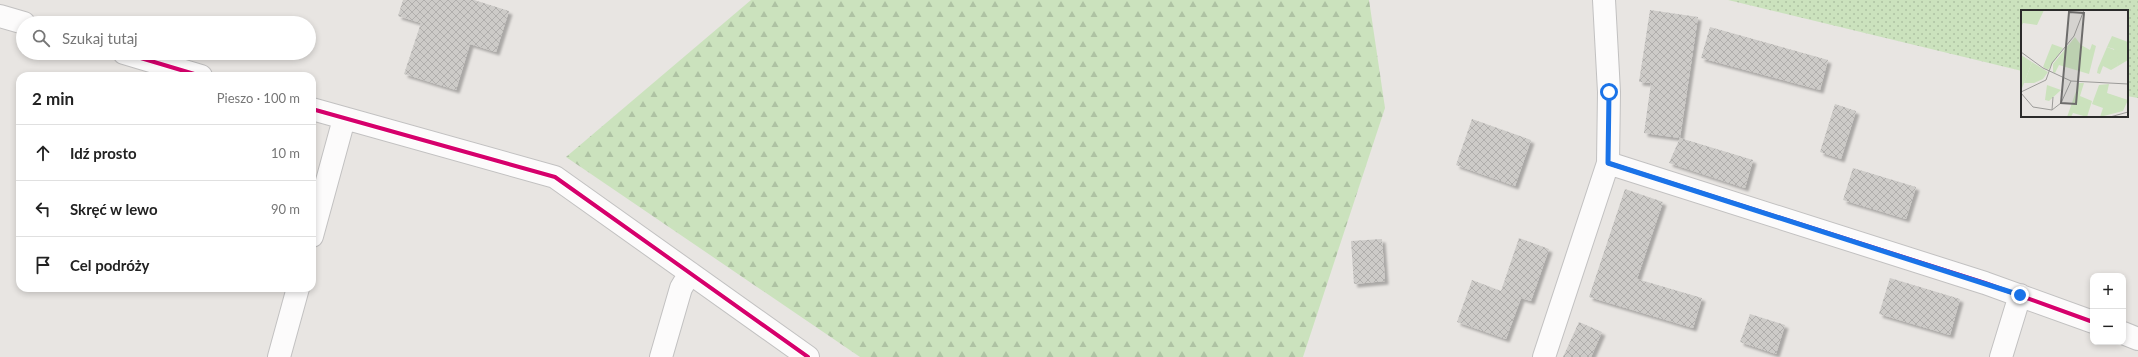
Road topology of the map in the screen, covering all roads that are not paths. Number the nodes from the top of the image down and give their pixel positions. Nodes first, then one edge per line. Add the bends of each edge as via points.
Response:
1 (1604, 0) edge
2 (0, 16) edge
3 (16, 21) edge
4 (147, 60) edge
5 (188, 72) edge
6 (316, 110) edge
7 (344, 119) junction
8 (1608, 163) junction
9 (316, 221) edge
10 (690, 273) junction
11 (297, 292) edge
12 (2020, 295) junction
13 (2090, 321) edge
14 (2126, 334) edge
15 (2138, 339) edge
16 (279, 357) edge
17 (661, 357) edge
18 (808, 357) edge
19 (1544, 357) edge
20 (2000, 357) edge

1 - 8 street via 1609,92
2 - 3 street
4 - 5 street
6 - 7 street
7 - 9 street
7 - 10 street via 554,177
8 - 12 street
8 - 19 street
10 - 17 street via 681,288
10 - 18 street
11 - 16 street
12 - 13 street
12 - 20 street
14 - 15 street

